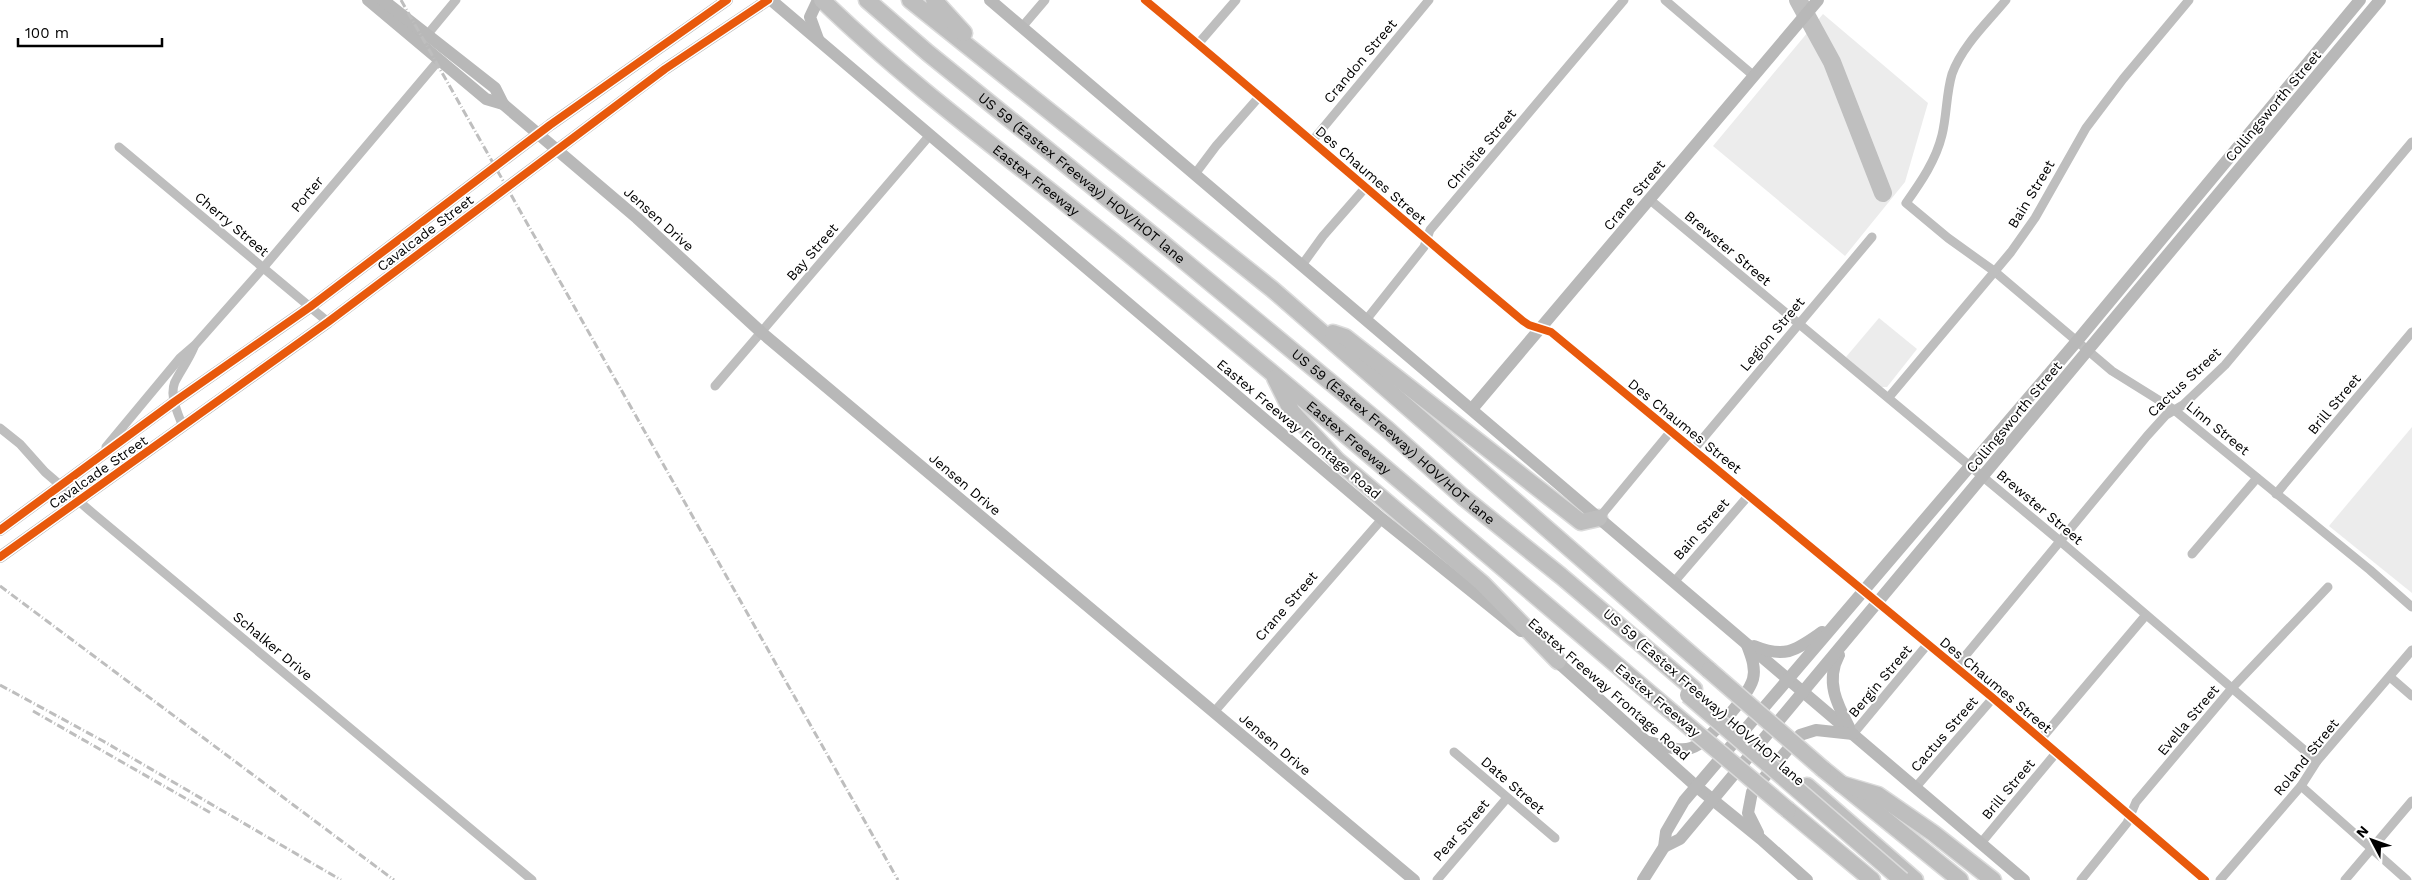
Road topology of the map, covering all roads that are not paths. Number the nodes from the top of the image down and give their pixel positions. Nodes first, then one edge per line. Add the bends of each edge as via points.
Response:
1 (368, 0) edge
2 (383, 0) edge
3 (456, 0) edge
4 (727, 0) edge
5 (770, 0) edge
6 (818, 0) edge
7 (822, 0) edge
8 (910, 0) edge
9 (934, 0) edge
10 (990, 0) edge
11 (1045, 0) edge
12 (1144, 0) edge
13 (1236, 0) edge
14 (1429, 0) edge
15 (1624, 0) edge
16 (1665, 0) edge
17 (2006, 0) edge
18 (2189, 0) edge
19 (2360, 0) edge
20 (2380, 0) edge
21 (1816, 2) edge
22 (870, 4) edge
23 (1022, 27) junction
24 (427, 35) junction
25 (818, 40) junction
26 (1198, 44) junction
27 (653, 51) junction
28 (439, 60) junction
29 (665, 69) junction
30 (998, 70) junction
31 (1754, 76) junction
32 (1259, 97) junction
33 (503, 104) junction
34 (538, 134) junction
35 (930, 135) junction
36 (1313, 140) junction
37 (2412, 142) edge
38 (119, 147) dead end
39 (557, 150) junction
40 (1195, 174) junction
41 (1365, 188) junction
42 (1650, 199) junction
43 (1872, 237) dead end
44 (1426, 240) junction
45 (1302, 265) junction
46 (263, 268) junction
47 (1994, 271) junction
48 (310, 307) junction
49 (1366, 320) junction
50 (328, 322) junction
51 (1798, 325) junction
52 (1316, 326) junction
53 (1541, 327) junction
54 (761, 332) junction
55 (2412, 332) edge
56 (2077, 341) junction
57 (195, 345) junction
58 (2089, 351) junction
59 (1272, 372) junction
60 (715, 386) dead end
61 (1889, 397) junction
62 (174, 402) junction
63 (1472, 409) junction
64 (2173, 409) junction
65 (183, 427) junction
66 (0, 428) edge
67 (1671, 431) junction
68 (1694, 449) junction
69 (91, 464) junction
70 (1970, 467) junction
71 (1982, 477) junction
72 (2257, 478) junction
73 (62, 486) junction
74 (2276, 494) junction
75 (1749, 495) junction
76 (79, 501) junction
77 (1599, 518) junction
78 (1382, 519) junction
79 (0, 530) edge
80 (2060, 541) junction
81 (2192, 554) dead end
82 (0, 557) edge
83 (1674, 582) junction
84 (2328, 587) dead end
85 (1865, 591) junction
86 (1877, 601) junction
87 (2412, 608) edge
88 (2146, 615) junction
89 (1841, 618) junction
90 (1849, 637) junction
91 (1745, 642) junction
92 (1927, 644) junction
93 (2412, 650) edge
94 (1558, 661) junction
95 (1956, 667) junction
96 (2390, 677) junction
97 (1789, 679) junction
98 (2233, 687) junction
99 (1691, 692) junction
100 (1803, 692) junction
101 (2412, 696) edge
102 (1993, 698) junction
103 (1214, 712) junction
104 (1853, 734) junction
105 (2041, 739) junction
106 (1646, 742) junction
107 (1454, 752) dead end
108 (2056, 753) junction
109 (2318, 762) junction
110 (1841, 784) junction
111 (2301, 786) junction
112 (1698, 787) junction
113 (1915, 788) junction
114 (1507, 798) junction
115 (1712, 799) junction
116 (2412, 801) edge
117 (2131, 815) junction
118 (1554, 838) dead end
119 (1761, 839) junction
120 (1981, 843) junction
121 (1664, 848) junction
122 (2371, 850) junction
123 (532, 880) edge
124 (1414, 880) edge
125 (1437, 880) edge
126 (1644, 880) edge
127 (1807, 880) edge
128 (1872, 880) edge
129 (1902, 880) edge
130 (1915, 880) edge
131 (1960, 880) edge
132 (1993, 880) edge
133 (2024, 880) edge
134 (2081, 880) edge
135 (2205, 880) edge
136 (2220, 880) edge
137 (2345, 880) edge
138 (2407, 880) edge

1 - 28 main road, Jensen Drive
2 - 24 main road, Jensen Drive
3 - 24 street
4 - 27 main road, Cavalcade Street
5 - 25 main road, Eastex Freeway Frontage Road
5 - 29 main road, Cavalcade Street
6 - 25 main road via 810,17
7 - 59 highway, Eastex Freeway via 953,115 1060,197
8 - 30 highway
9 - 30 highway
10 - 23 main road
11 - 23 street
12 - 26 street, Des Chaumes Street
13 - 26 street
14 - 36 street, Crandon Street
15 - 44 street, Christie Street via 1430,230
16 - 31 street
17 - 47 street, Linn Street via 1958,62 1950,86 1942,135 1929,168 1906,203
18 - 47 street, Bain Street via 2086,128 2031,224
19 - 56 main road, Collingsworth Street
20 - 58 main road, Collingsworth Street
21 - 31 main road, Crane Street
22 - 99 highway, US 59 (Eastex Freeway) HOV/HOT lane via 1387,428 1462,497 1561,576
23 - 40 main road
24 - 33 main road, Jensen Drive via 495,88
25 - 35 main road, Eastex Freeway Frontage Road
26 - 32 street, Des Chaumes Street
27 - 29 main road
27 - 34 main road, Cavalcade Street
28 - 33 main road, Jensen Drive via 486,98
28 - 46 street, Porter
29 - 39 main road, Cavalcade Street
30 - 52 highway
31 - 42 main road, Crane Street
32 - 36 street, Des Chaumes Street
32 - 40 street
33 - 34 main road, Jensen Drive
34 - 39 main road, Jensen Drive
34 - 48 main road, Cavalcade Street
35 - 54 street, Bay Street
35 - 78 main road, Eastex Freeway Frontage Road
36 - 41 street, Des Chaumes Street
37 - 64 street, Cactus Street via 2225,365 2183,405
38 - 46 street, Cherry Street
39 - 50 main road, Cavalcade Street
39 - 54 main road, Jensen Drive via 637,218
40 - 45 main road
41 - 44 street, Des Chaumes Street
41 - 45 street
42 - 51 street, Brewster Street
42 - 53 main road, Crane Street
43 - 51 street, Legion Street
44 - 49 street, Christie Street via 1424,247
44 - 53 street, Des Chaumes Street via 1523,321
45 - 49 main road
46 - 48 street, Cherry Street
46 - 57 street, Porter
47 - 56 street, Linn Street
47 - 61 street, Bain Street
48 - 50 street, Cherry Street
48 - 62 main road, Cavalcade Street
49 - 63 main road
50 - 65 main road, Cavalcade Street
51 - 61 street, Brewster Street
51 - 68 street, Legion Street
52 - 77 highway via 1345,337 1581,522
52 - 110 highway, bridge
53 - 63 main road, Crane Street
53 - 67 street, Des Chaumes Street
54 - 60 street, Bay Street
54 - 103 main road, Jensen Drive
55 - 74 street, Brill Street
56 - 58 street, Linn Street
56 - 70 main road, Collingsworth Street
57 - 62 street, Porter via 173,386
57 - 69 street, Porter via 180,358
58 - 64 street, Linn Street via 2122,379
58 - 71 main road, Collingsworth Street
59 - 94 highway via 1292,412 1337,460 1482,583
59 - 128 highway, Eastex Freeway, bridge
61 - 70 street, Brewster Street
62 - 65 street, Porter
62 - 69 main road, Cavalcade Street
63 - 77 main road
64 - 72 street, Linn Street
64 - 80 street, Cactus Street
65 - 76 main road, Cavalcade Street
66 - 73 street, Schalker Drive
67 - 68 street, Des Chaumes Street
67 - 77 street
68 - 75 street, Des Chaumes Street
69 - 73 main road, Cavalcade Street
70 - 71 street, Brewster Street
70 - 85 main road, Collingsworth Street
71 - 80 street, Brewster Street
71 - 86 main road, Collingsworth Street
72 - 74 street, Linn Street
72 - 81 street
73 - 76 street, Schalker Drive
73 - 79 main road, Cavalcade Street
74 - 87 street, Linn Street
75 - 83 street, Bain Street
75 - 85 street, Des Chaumes Street
76 - 82 main road, Cavalcade Street
76 - 123 street, Schalker Drive
77 - 83 main road
78 - 94 main road, Eastex Freeway Frontage Road
78 - 103 street, Crane Street
80 - 88 street, Brewster Street
80 - 95 street, Cactus Street
83 - 91 main road
84 - 98 street, Evella Street
85 - 86 street, Des Chaumes Street
85 - 89 main road, Collingsworth Street
86 - 90 main road, Collingsworth Street
86 - 92 street, Des Chaumes Street
88 - 98 street, Brewster Street
88 - 105 street
89 - 91 main road via 1788,653 1767,651
89 - 97 main road, Collingsworth Street
90 - 100 main road, Collingsworth Street
90 - 104 main road via 1833,666 1832,682 1835,700
91 - 97 main road
91 - 106 main road via 1752,659 1752,680 1712,733 1689,749
92 - 95 street, Des Chaumes Street
92 - 104 street, Bergin Street
93 - 96 street, Roland Street
94 - 106 main road, Eastex Freeway Frontage Road
95 - 102 street, Des Chaumes Street
96 - 101 street
96 - 109 street, Roland Street
97 - 100 main road
97 - 112 main road, Collingsworth Street
98 - 109 street, Brewster Street
98 - 117 street, Evella Street via 2136,802
99 - 129 highway, Eastex Freeway, bridge
99 - 130 highway, US 59 (Eastex Freeway) HOV/HOT lane via 1807,786
100 - 104 main road
100 - 115 main road, Collingsworth Street
102 - 105 street, Des Chaumes Street
102 - 113 street, Cactus Street
103 - 124 main road, Jensen Drive
104 - 113 main road
104 - 119 main road via 1816,730 1800,735 1752,792 1748,813
105 - 108 street, Des Chaumes Street
106 - 112 main road, Eastex Freeway Frontage Road
107 - 114 street, Date Street
108 - 117 street, Des Chaumes Street
108 - 120 street, Brill Street
109 - 111 street, Roland Street
110 - 131 highway
110 - 132 highway via 1878,795
111 - 122 street
111 - 136 street, Roland Street
112 - 115 main road, Eastex Freeway Frontage Road
112 - 121 main road, Collingsworth Street via 1684,801 1666,832
113 - 120 main road
114 - 118 street, Date Street
114 - 125 street, Pear Street
115 - 119 main road, Eastex Freeway Frontage Road
115 - 121 main road, Collingsworth Street via 1680,839
116 - 122 street
117 - 134 street, Evella Street
117 - 135 street, Des Chaumes Street
119 - 127 main road, Eastex Freeway Frontage Road
120 - 133 main road
121 - 126 main road, Collingsworth Street
122 - 137 street
122 - 138 street

